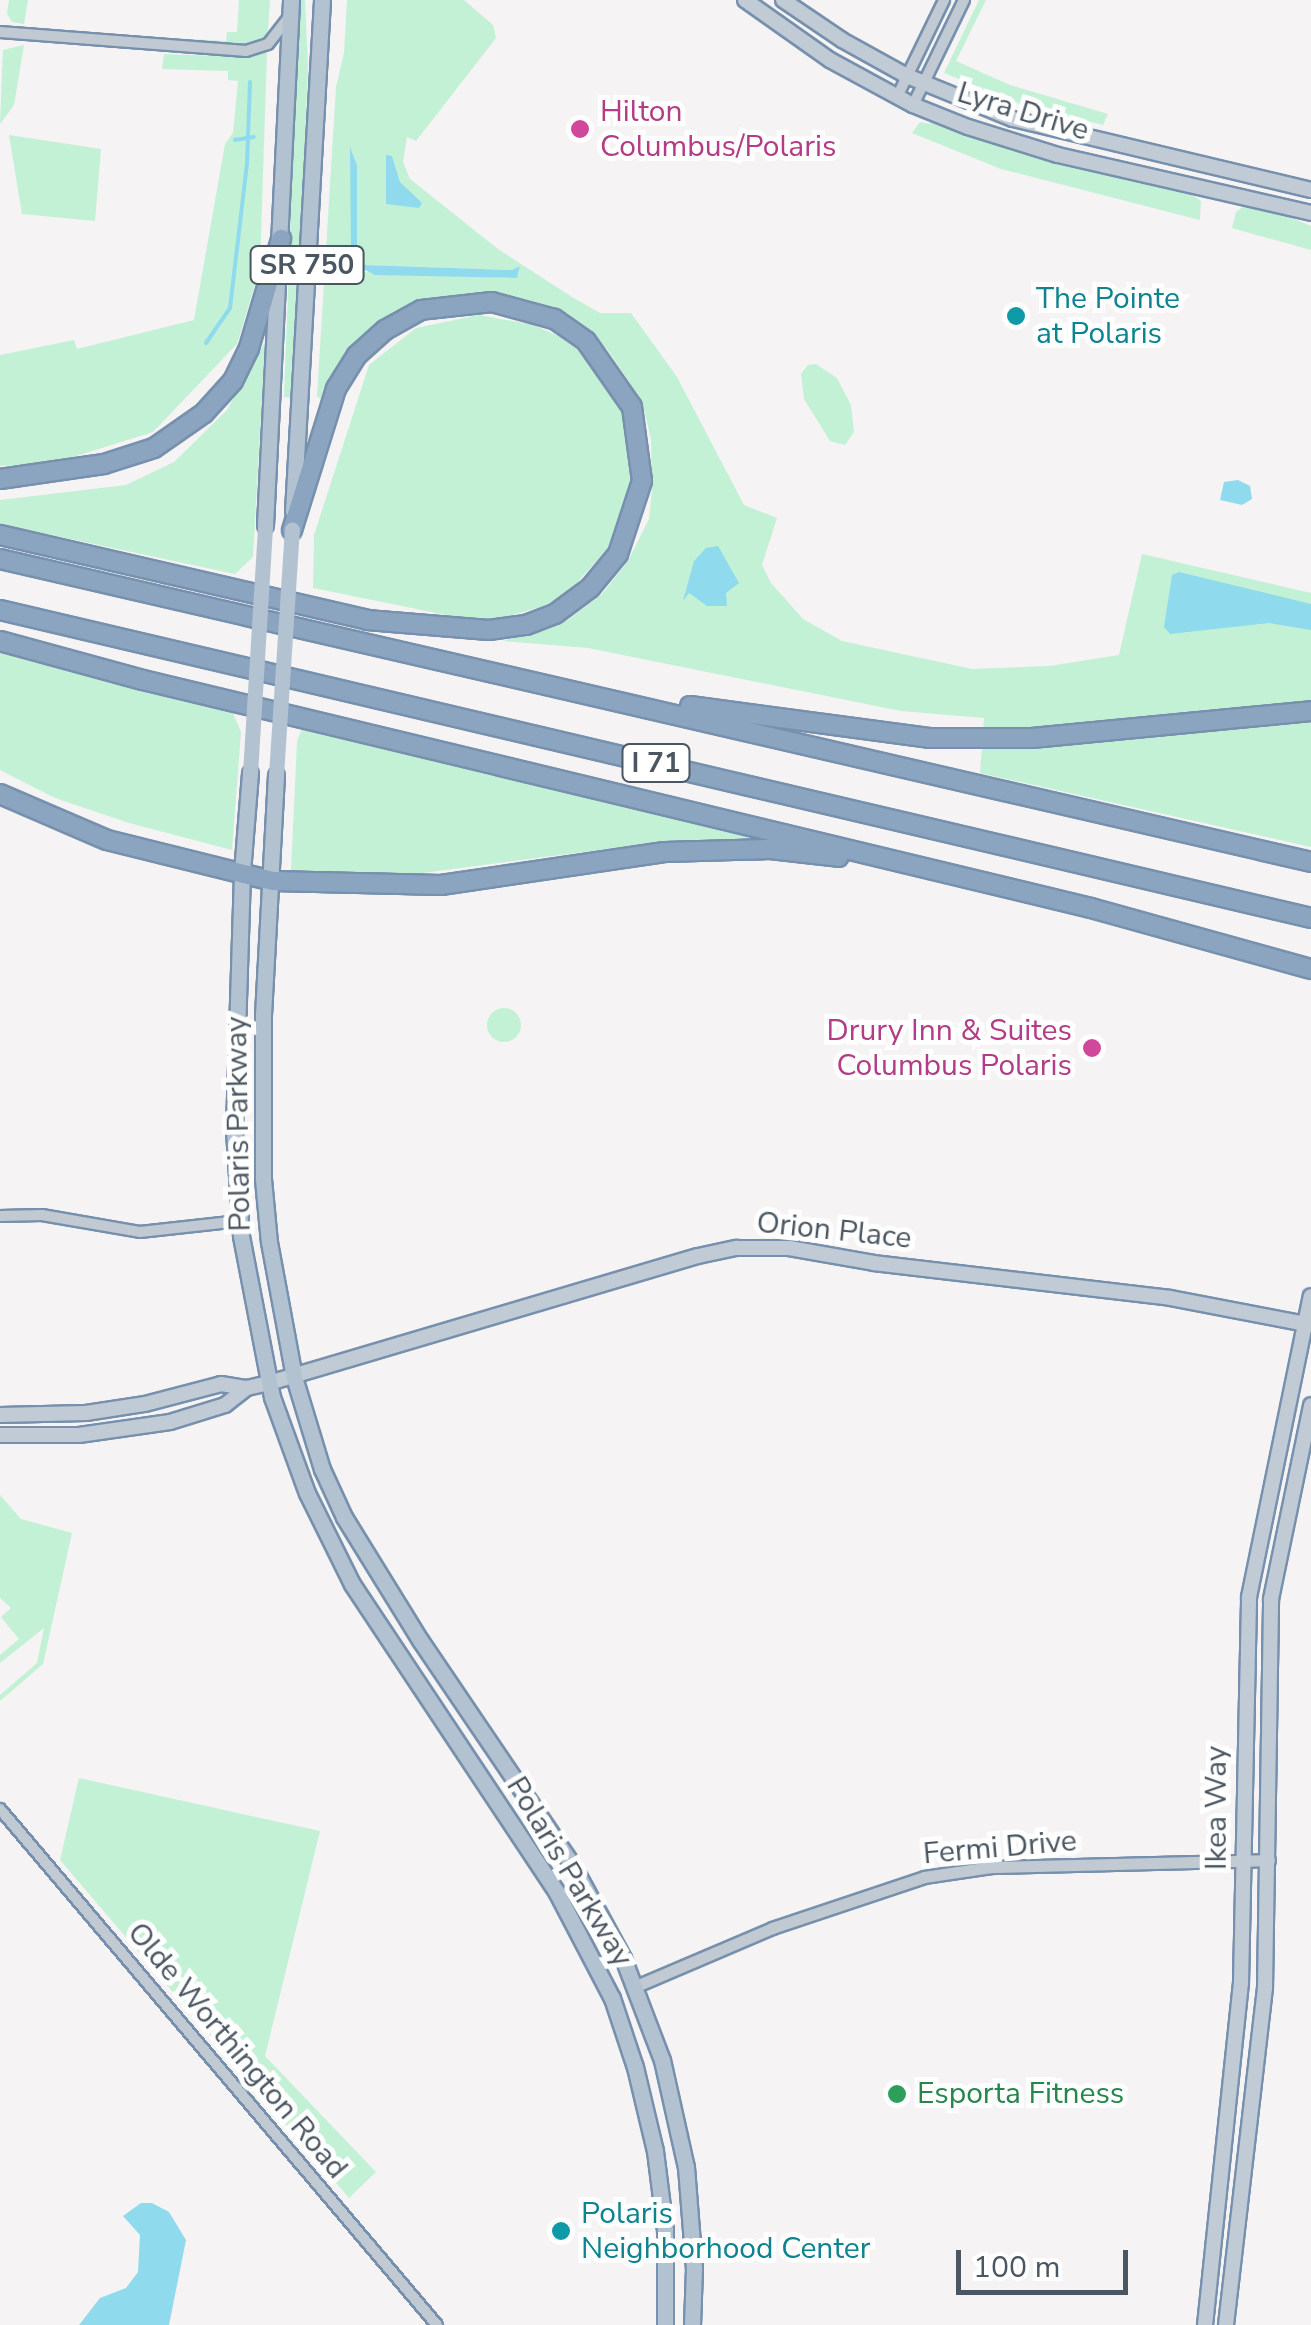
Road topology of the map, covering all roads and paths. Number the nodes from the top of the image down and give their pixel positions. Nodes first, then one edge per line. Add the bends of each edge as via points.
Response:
1 (322, 0) edge
2 (745, 0) edge
3 (784, 0) edge
4 (944, 0) edge
5 (964, 0) edge
6 (291, 8) edge
7 (0, 32) edge
8 (907, 76) junction
9 (923, 84) junction
10 (896, 97) junction
11 (913, 105) junction
12 (1311, 190) edge
13 (1311, 214) edge
14 (281, 239) junction
15 (0, 479) edge
16 (292, 530) junction
17 (0, 535) edge
18 (0, 559) edge
19 (0, 610) edge
20 (0, 641) edge
21 (595, 694) junction
22 (1311, 711) edge
23 (0, 794) edge
24 (1311, 862) edge
25 (914, 865) junction
26 (242, 874) junction
27 (273, 881) junction
28 (1311, 918) edge
29 (1311, 969) edge
30 (0, 1216) edge
31 (239, 1221) junction
32 (1311, 1296) edge
33 (1308, 1324) edge
34 (294, 1377) junction
35 (270, 1383) junction
36 (247, 1388) junction
37 (1311, 1406) edge
38 (0, 1415) edge
39 (0, 1435) edge
40 (0, 1809) edge
41 (1269, 1860) junction
42 (1244, 1861) junction
43 (634, 1987) junction
44 (437, 2325) edge
45 (664, 2325) edge
46 (692, 2325) edge
47 (1205, 2325) edge
48 (1226, 2325) edge

1 - 16 main road, Polaris Parkway / SR 750
2 - 10 main road, Lyra Drive
3 - 8 main road, Lyra Drive
4 - 8 street
5 - 9 street
6 - 7 street via 268,44 257,49
6 - 14 main road, Polaris Parkway / SR 750
8 - 9 main road, Lyra Drive
8 - 10 street
9 - 11 street
9 - 12 main road, Lyra Drive via 1013,119
10 - 11 main road, Lyra Drive
11 - 13 main road, Lyra Drive via 1006,142
14 - 15 highway via 249,348 233,381 204,412 154,448 104,464
14 - 26 main road, Polaris Parkway / SR 750, bridge
16 - 17 highway via 336,389 357,355 421,310 492,302 554,318 586,341 632,407 642,481 618,554 590,588 555,614 526,624 489,630 368,620
16 - 27 main road, Polaris Parkway / SR 750, bridge
18 - 21 highway, I 71
19 - 28 highway, I 71
20 - 25 highway
21 - 22 highway via 929,738 1050,737
21 - 24 highway, I 71
23 - 26 highway via 106,840
25 - 27 highway via 770,849 665,852 441,886
25 - 29 highway
26 - 27 highway
26 - 31 main road, Polaris Parkway via 234,1131
27 - 34 main road, Polaris Parkway via 263,1013 262,1179
30 - 31 street via 42,1215 140,1232
31 - 35 main road, Polaris Parkway
32 - 33 main road, Ikea Way
33 - 34 main road, Orion Place via 1170,1298 788,1248 738,1248
33 - 42 main road, Ikea Way via 1249,1597
34 - 35 main road, Orion Place
34 - 43 main road, Polaris Parkway via 344,1517 573,1866
35 - 36 main road, Orion Place
35 - 45 main road, Polaris Parkway via 287,1442 337,1557 557,1893 612,1998 656,2151 665,2230
36 - 38 main road, Orion Place via 222,1384 86,1413
36 - 39 main road, Orion Place via 224,1405 170,1422 92,1434
37 - 41 main road, Ikea Way via 1271,1599
40 - 44 street, Olde Worthington Road
41 - 42 street, Fermi Drive
41 - 48 main road, Ikea Way via 1265,1988
42 - 43 street, Fermi Drive via 991,1868 924,1877 772,1928
42 - 47 main road, Ikea Way via 1241,1984
43 - 46 main road, Polaris Parkway via 662,2060 686,2167

